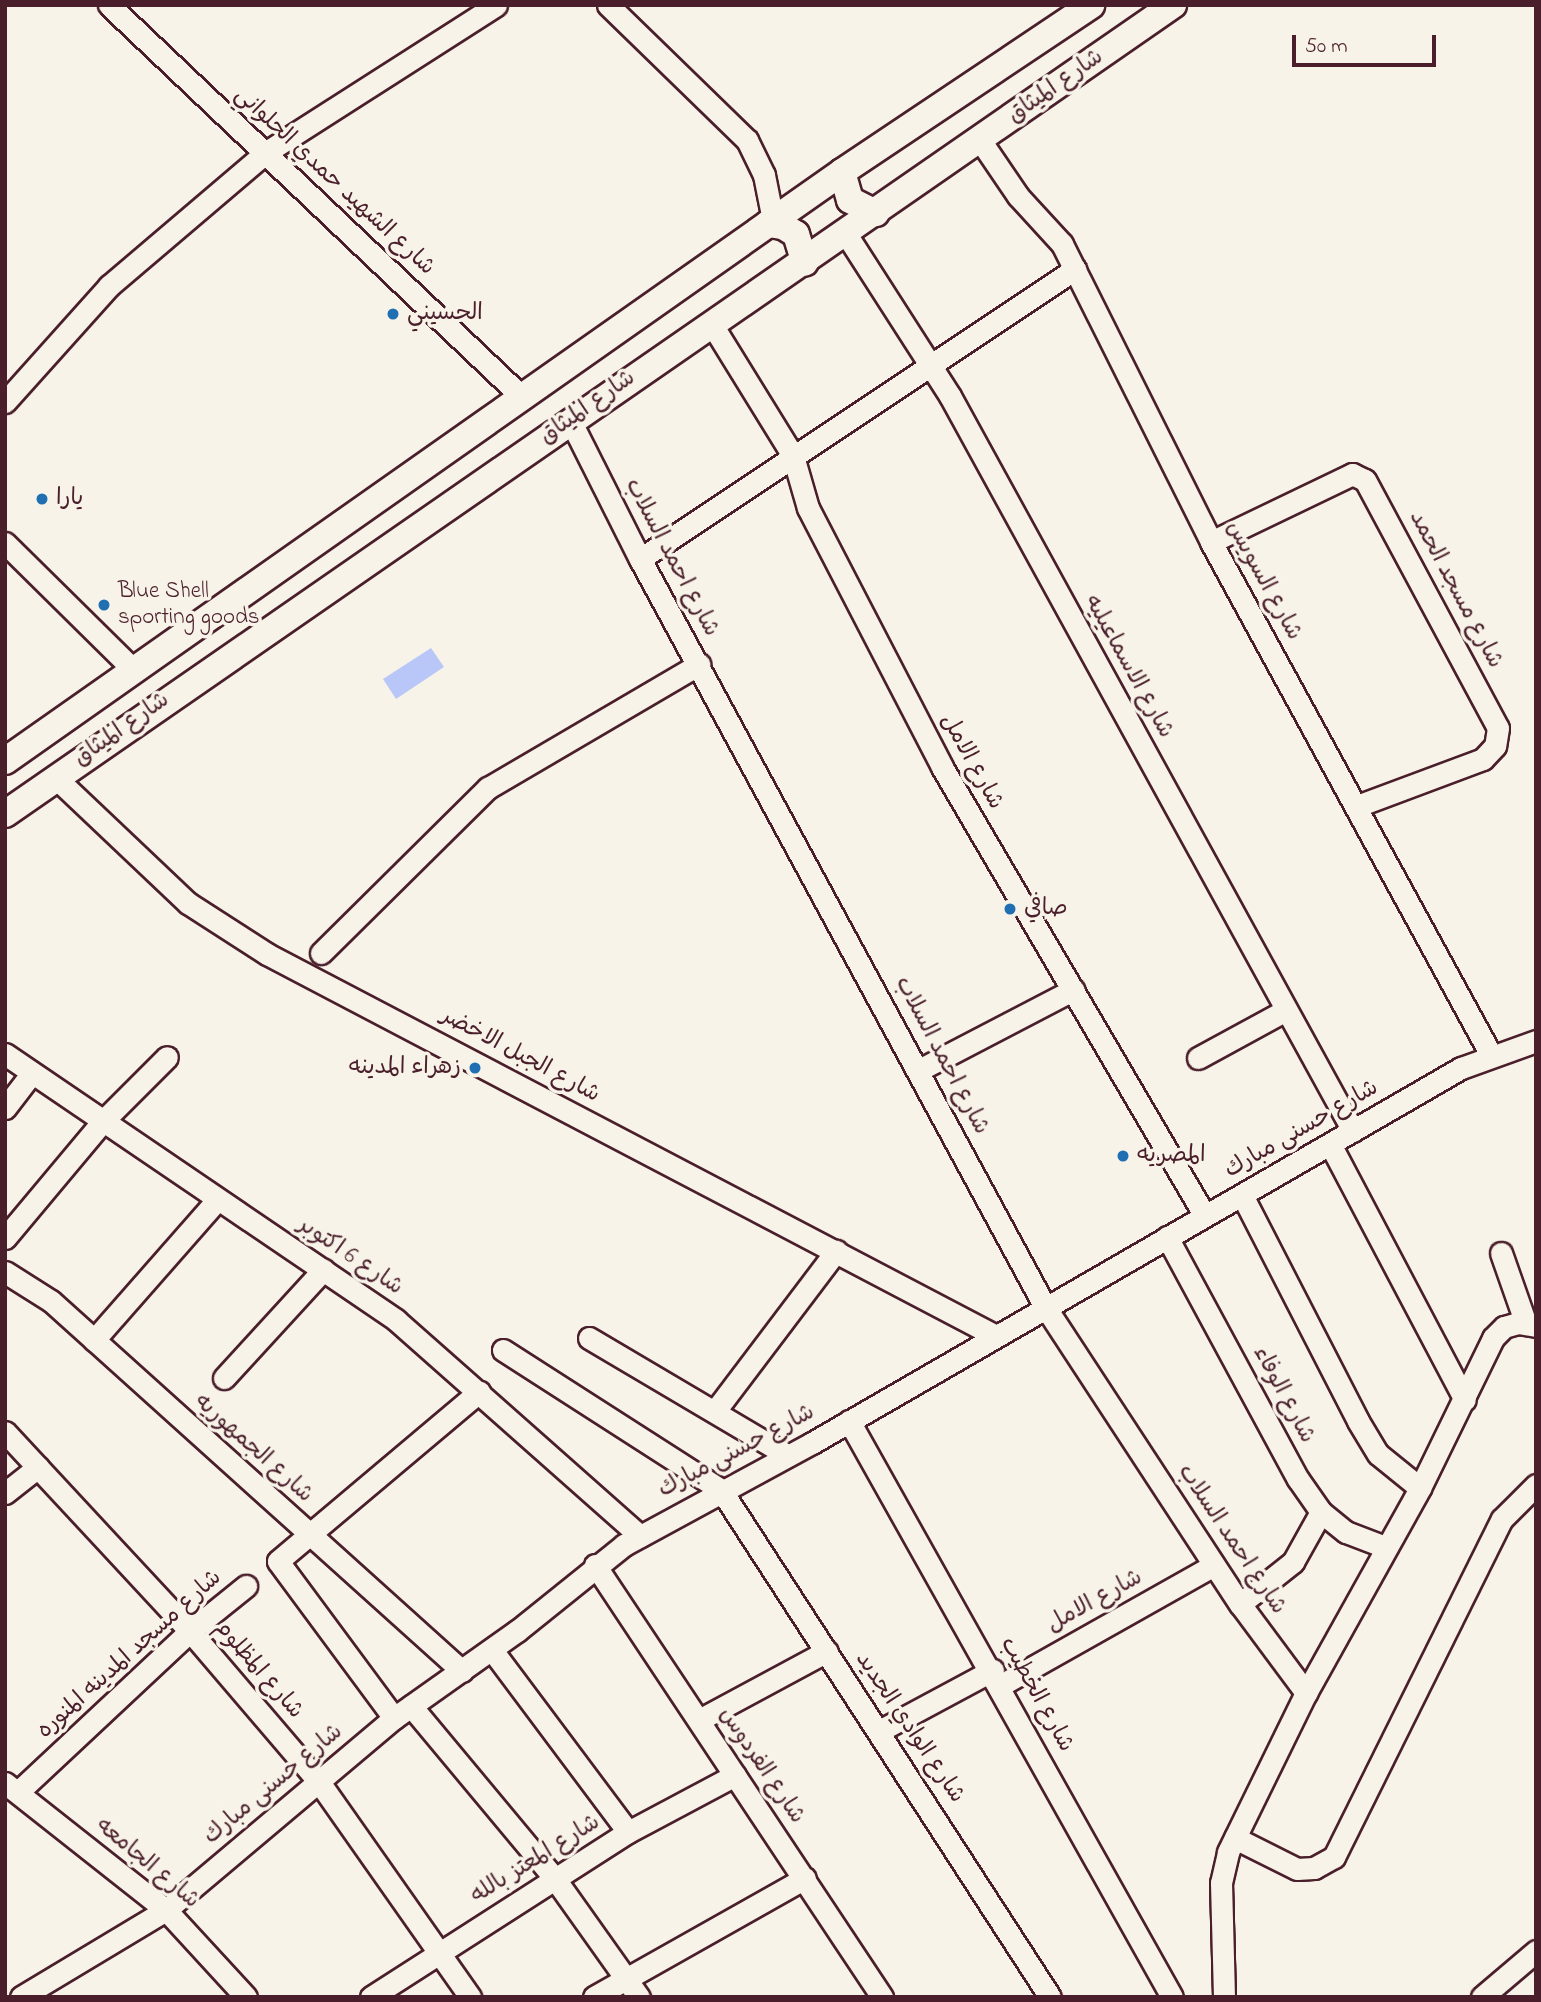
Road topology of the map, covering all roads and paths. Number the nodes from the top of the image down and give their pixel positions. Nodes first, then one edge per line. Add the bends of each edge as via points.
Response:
1 (109, 5) edge
2 (496, 5) edge
3 (608, 5) edge
4 (1173, 5) edge
5 (1079, 8) edge
6 (980, 140) junction
7 (265, 153) junction
8 (842, 172) junction
9 (876, 213) junction
10 (770, 222) junction
11 (846, 234) junction
12 (805, 263) junction
13 (1075, 269) junction
14 (712, 323) junction
15 (932, 364) junction
16 (522, 397) junction
17 (5, 402) edge
18 (569, 420) junction
19 (793, 456) junction
20 (1211, 542) junction
21 (5, 543) edge
22 (640, 559) junction
23 (699, 664) junction
24 (135, 671) junction
25 (5, 761) edge
26 (55, 777) junction
27 (1357, 806) junction
28 (5, 814) edge
29 (321, 953) dead end
30 (1073, 990) junction
31 (1286, 1010) junction
32 (1536, 1041) edge
33 (5, 1054) edge
34 (1491, 1055) junction
35 (167, 1057) dead end
36 (1198, 1058) dead end
37 (919, 1070) junction
38 (32, 1073) junction
39 (5, 1108) edge
40 (101, 1123) junction
41 (1353, 1131) junction
42 (1330, 1144) junction
43 (1242, 1195) junction
44 (217, 1200) junction
45 (1205, 1216) junction
46 (1167, 1237) junction
47 (5, 1238) edge
48 (836, 1251) junction
49 (1501, 1253) dead end
50 (323, 1270) junction
51 (5, 1272) edge
52 (1044, 1305) junction
53 (1531, 1325) edge
54 (994, 1335) junction
55 (589, 1338) dead end
56 (94, 1339) junction
57 (503, 1350) dead end
58 (224, 1378) dead end
59 (479, 1392) junction
60 (1465, 1400) junction
61 (715, 1411) junction
62 (849, 1421) junction
63 (5, 1432) edge
64 (787, 1455) junction
65 (38, 1467) junction
66 (1536, 1485) edge
67 (1420, 1489) junction
68 (721, 1490) junction
69 (5, 1493) edge
70 (1321, 1512) junction
71 (309, 1536) junction
72 (640, 1536) junction
73 (1385, 1547) junction
74 (595, 1565) junction
75 (1214, 1565) junction
76 (246, 1586) dead end
77 (1240, 1604) junction
78 (190, 1631) junction
79 (492, 1650) junction
80 (827, 1651) junction
81 (462, 1671) junction
82 (997, 1677) junction
83 (1306, 1693) junction
84 (403, 1712) junction
85 (699, 1720) junction
86 (881, 1730) junction
87 (735, 1775) junction
88 (319, 1782) junction
89 (12, 1788) edge
90 (628, 1832) junction
91 (1234, 1838) junction
92 (805, 1878) junction
93 (555, 1879) junction
94 (166, 1910) junction
95 (1536, 1951) edge
96 (440, 1952) junction
97 (627, 1977) junction
98 (21, 1997) edge
99 (246, 1997) edge
100 (371, 1997) edge
101 (470, 1997) edge
102 (594, 1997) edge
103 (639, 1997) edge
104 (881, 1997) edge
105 (1050, 1997) edge
106 (1172, 1997) edge
107 (1224, 1997) edge
108 (1482, 1997) edge

1 - 7 street, شارع الشهيد حمدي الحلواني
2 - 7 street
3 - 10 street via 747,140 764,175
4 - 6 main road, شارع الميثاق
5 - 8 main road, شارع الميثاق
6 - 9 main road, شارع الميثاق
6 - 13 street, شارع السويس via 1018,196 1062,244
7 - 16 street, شارع الشهيد حمدي الحلواني
7 - 17 street via 109,286
8 - 9 main road via 850,200
8 - 10 main road, شارع الميثاق
9 - 11 main road, شارع الميثاق
10 - 12 main road via 796,234 804,247
10 - 16 main road, شارع الميثاق
11 - 12 main road, شارع الميثاق
11 - 15 street, شارع الاسماعيليه
12 - 14 main road, شارع الميثاق
13 - 15 street
13 - 20 street, شارع السويس
14 - 18 main road, شارع الميثاق
14 - 19 street, شارع الامل
15 - 19 street
15 - 31 street, شارع الاسماعيليه
16 - 24 main road, شارع الميثاق
18 - 22 street, شارع احمد السلاب
18 - 26 main road, شارع الميثاق
19 - 22 street
19 - 30 street, شارع الامل via 808,508 942,767
20 - 27 street, شارع السويس
20 - 27 street, شارع مسجد الحمد via 1352,474 1365,480 1498,728 1495,746 1483,760
21 - 24 street
22 - 23 street, شارع احمد السلاب
23 - 29 street via 488,788
23 - 37 street, شارع احمد السلاب
24 - 25 main road, شارع الميثاق
26 - 28 main road, شارع الميثاق
26 - 48 street, شارع الجبل الاخضر via 214,922
27 - 34 street, شارع السويس
30 - 37 street
30 - 45 street, شارع الامل
31 - 36 street
31 - 41 street, شارع الاسماعيليه
32 - 34 street, شارع حسنى مبارك
33 - 38 street, شارع 6 اكتوبر
34 - 41 street, شارع حسنى مبارك
35 - 40 street
37 - 52 street, شارع احمد السلاب
38 - 39 street
38 - 40 street, شارع 6 اكتوبر
40 - 44 street, شارع 6 اكتوبر
40 - 47 street
41 - 42 street, شارع حسنى مبارك
42 - 43 street, شارع حسنى مبارك
42 - 60 street
43 - 45 street, شارع حسنى مبارك
43 - 67 street via 1358,1421 1378,1454
44 - 50 street, شارع 6 اكتوبر
44 - 56 street
45 - 46 street, شارع حسنى مبارك
46 - 52 street, شارع حسنى مبارك
46 - 70 street, شارع الوفاء via 1298,1479
48 - 54 street, شارع الجبل الاخضر
48 - 61 street
49 - 53 street
50 - 58 street
50 - 59 street, شارع 6 اكتوبر via 396,1320
51 - 56 street, شارع الجمهوريه via 51,1301
52 - 54 street, شارع حسنى مبارك
52 - 75 street, شارع احمد السلاب
53 - 60 street via 1504,1327 1493,1338
54 - 62 street, شارع حسنى مبارك
55 - 61 street
56 - 71 street, شارع الجمهوريه
57 - 68 street
59 - 71 street
59 - 72 street, شارع 6 اكتوبر
60 - 67 street
61 - 64 street
62 - 64 street, شارع حسنى مبارك
62 - 82 street, شارع الخطيب
63 - 65 street, شارع المظلوم
64 - 68 street, شارع حسنى مبارك
65 - 69 street
65 - 78 street, شارع المظلوم
66 - 91 street via 1502,1519 1334,1857 1314,1868 1297,1869
67 - 73 street
68 - 72 street, شارع حسنى مبارك
68 - 80 street, شارع الوادي الجديد
70 - 73 street, شارع الوفاء via 1346,1532
70 - 77 street via 1293,1562
71 - 81 street, شارع الجمهوريه
71 - 84 street via 278,1561
72 - 74 street, شارع حسنى مبارك
73 - 83 street
74 - 79 street, شارع حسنى مبارك
74 - 85 street, شارع الفردوس
75 - 77 street, شارع احمد السلاب
75 - 82 street, شارع الامل
76 - 78 street, شارع مسجد المدينه المنوره
77 - 83 street, شارع احمد السلاب
78 - 88 street, شارع المظلوم
78 - 89 street, شارع مسجد المدينه المنوره
79 - 81 street, شارع حسنى مبارك
79 - 90 street
80 - 85 street
80 - 86 street, شارع الوادي الجديد
81 - 84 street, شارع حسنى مبارك
82 - 86 street, شارع الامل
82 - 106 street, شارع الخطيب
83 - 91 street
84 - 88 street, شارع حسنى مبارك
84 - 93 street
85 - 87 street, شارع الفردوس
86 - 105 street, شارع الوادي الجديد
87 - 90 street, شارع المعتز بالله
87 - 92 street, شارع الفردوس
88 - 94 street, شارع حسنى مبارك
88 - 96 street, شارع المظلوم
89 - 94 street, شارع الجامعه
90 - 93 street, شارع المعتز بالله
91 - 107 street via 1221,1883
92 - 97 street
92 - 104 street, شارع الفردوس
93 - 96 street, شارع المعتز بالله
93 - 97 street
94 - 98 street, شارع حسنى مبارك
94 - 99 street, شارع الجامعه
95 - 108 street
96 - 100 street, شارع المعتز بالله
96 - 101 street, شارع المظلوم
97 - 102 street
97 - 103 street

